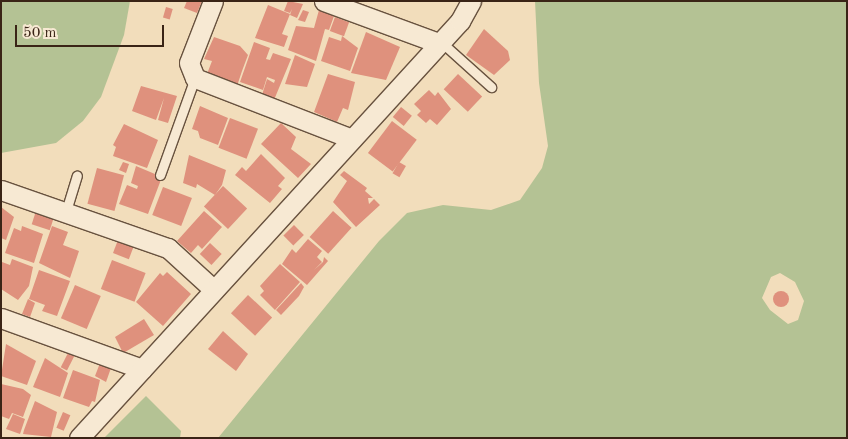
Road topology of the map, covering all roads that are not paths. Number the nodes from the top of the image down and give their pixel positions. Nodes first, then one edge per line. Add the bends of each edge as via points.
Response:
1 (213, 1) edge
2 (324, 1) edge
3 (472, 1) edge
4 (439, 42) junction
5 (195, 78) junction
6 (491, 87) dead end
7 (352, 139) junction
8 (160, 175) dead end
9 (77, 176) dead end
10 (1, 190) edge
11 (66, 211) junction
12 (214, 290) junction
13 (1, 318) edge
14 (142, 369) junction
15 (79, 438) edge

1 - 5 street via 189,63
2 - 4 street
3 - 4 street
4 - 6 lane
4 - 7 street
5 - 7 street
5 - 8 lane
7 - 12 street
9 - 11 lane
10 - 11 street
11 - 12 street via 168,248
12 - 14 street
13 - 14 street
14 - 15 street

